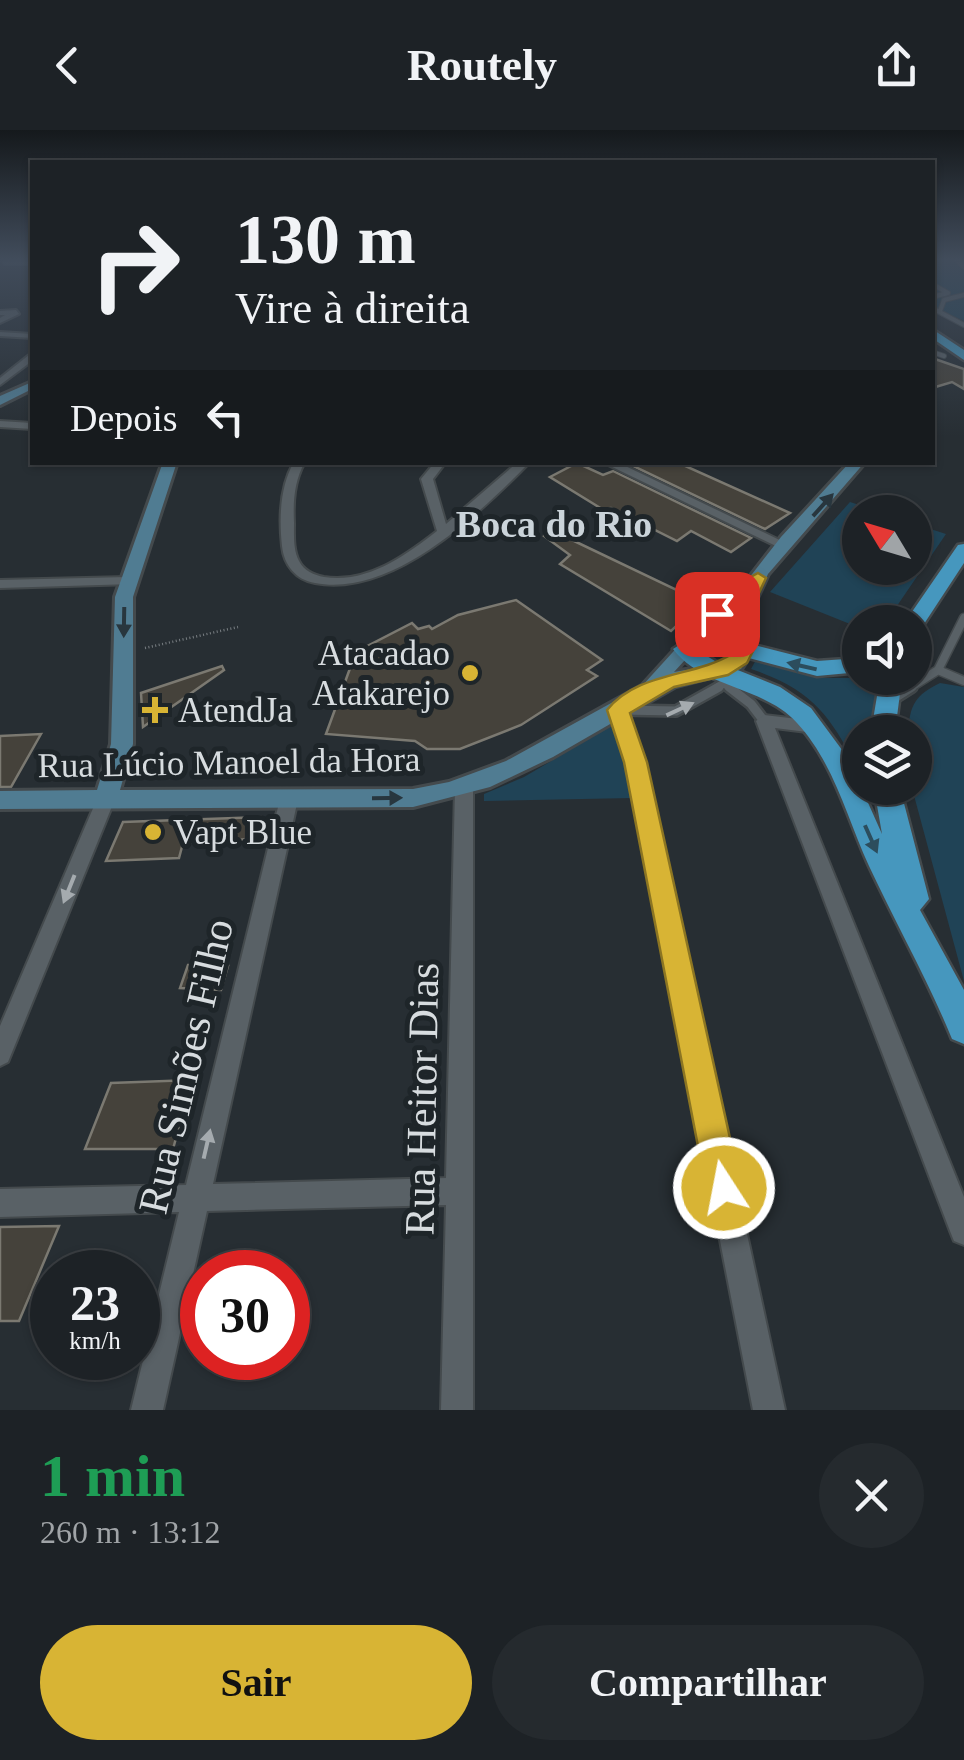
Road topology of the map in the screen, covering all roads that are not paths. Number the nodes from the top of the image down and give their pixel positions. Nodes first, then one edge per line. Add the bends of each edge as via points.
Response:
1 (938, 318) edge
2 (0, 334) edge
3 (935, 335) edge
4 (30, 336) edge
5 (964, 343) edge
6 (935, 349) edge
7 (935, 349) edge
8 (946, 350) junction
9 (964, 356) edge
10 (30, 359) edge
11 (0, 382) edge
12 (30, 386) edge
13 (0, 402) edge
14 (0, 424) edge
15 (30, 426) edge
16 (169, 465) edge
17 (299, 465) edge
18 (439, 465) edge
19 (521, 465) edge
20 (613, 465) edge
21 (855, 465) edge
22 (443, 532) junction
23 (786, 546) junction
24 (964, 548) edge
25 (758, 578) junction
26 (128, 581) junction
27 (0, 584) edge
28 (924, 605) edge
29 (964, 618) edge
30 (689, 643) junction
31 (744, 649) junction
32 (842, 669) edge
33 (938, 670) junction
34 (722, 676) junction
35 (964, 681) edge
36 (886, 695) edge
37 (628, 704) junction
38 (884, 704) junction
39 (883, 715) edge
40 (764, 721) junction
41 (815, 727) junction
42 (464, 790) junction
43 (106, 799) junction
44 (290, 799) junction
45 (0, 800) edge
46 (890, 805) edge
47 (948, 992) junction
48 (964, 1026) edge
49 (0, 1054) edge
50 (461, 1191) junction
51 (194, 1200) junction
52 (0, 1203) edge
53 (964, 1231) edge
54 (147, 1410) edge
55 (457, 1410) edge
56 (769, 1410) edge

1 - 5 main road
2 - 4 street
3 - 8 main road
6 - 8 lane
7 - 8 lane
8 - 9 main road
10 - 11 street
12 - 13 street
14 - 15 street
16 - 26 street
17 - 22 street via 290,483 288,546 298,571 311,578 348,583 370,576
18 - 22 street via 427,479
19 - 22 street
20 - 23 street
23 -> 21 street
23 - 25 street
24 - 28 main road
25 - 30 street
25 - 31 street via 742,618
26 - 27 street
26 -> 43 street via 122,744
29 - 33 lane
30 - 31 main road via 718,640
30 - 34 main road via 695,660
30 - 37 street
32 -> 31 main road via 826,672
31 - 34 street
33 - 35 lane
33 - 38 lane
34 - 37 street via 681,676
37 -> 34 lane via 675,714
34 - 40 lane
34 - 41 main road via 770,688
36 - 38 main road
37 - 42 street, Rua Lúcio Manoel da Hora
37 - 56 street
38 - 39 main road
40 - 41 street
40 - 53 street
41 -> 47 main road
44 -> 42 street, Rua Lúcio Manoel da Hora via 413,798
42 - 50 street, Rua Heitor Dias
43 - 44 street, Rua Lúcio Manoel da Hora
43 - 45 street, Rua Lúcio Manoel da Hora
43 -> 49 street
51 -> 44 street, Rua Simões Filho
46 - 47 main road
47 - 48 main road
50 - 51 street
50 - 55 street, Rua Heitor Dias
51 - 52 street
51 - 54 street, Rua Simões Filho

